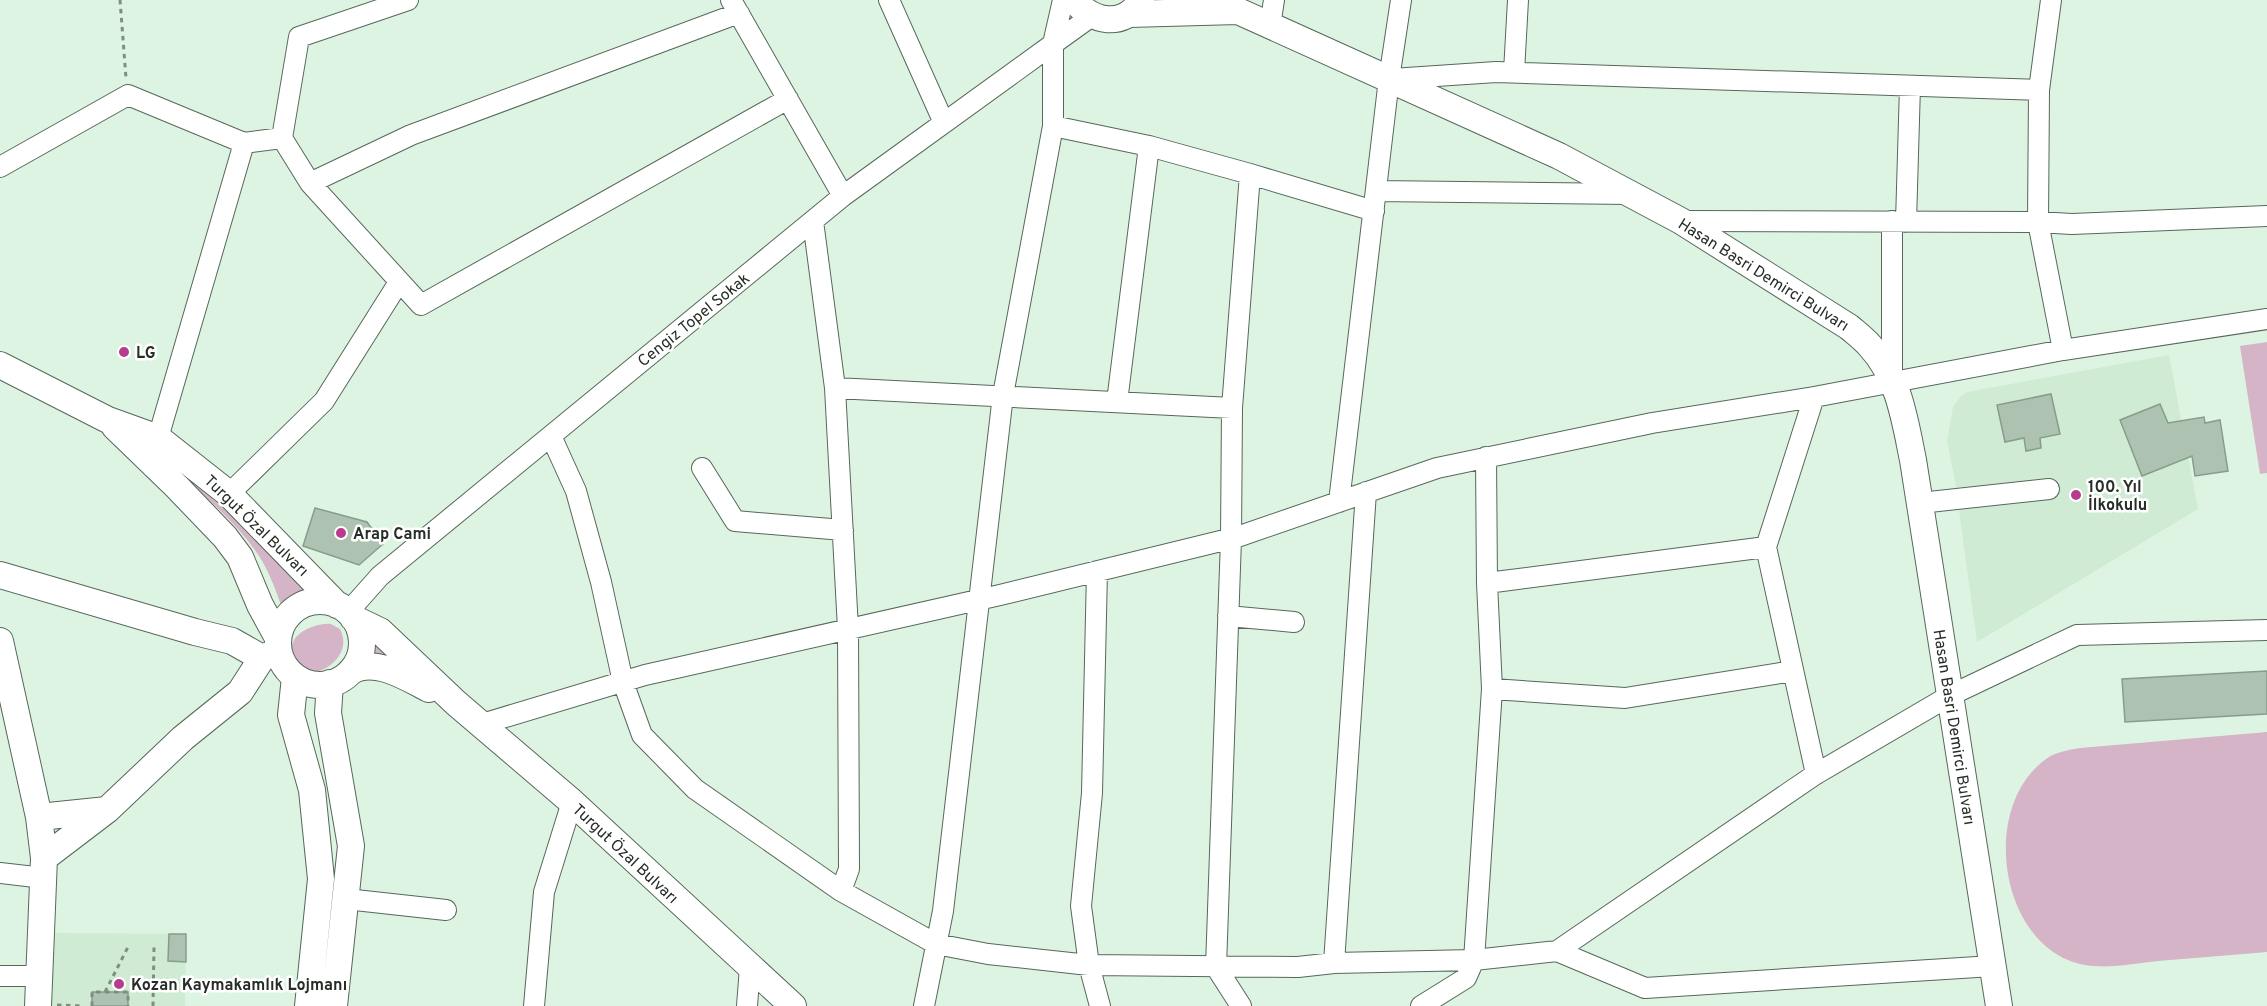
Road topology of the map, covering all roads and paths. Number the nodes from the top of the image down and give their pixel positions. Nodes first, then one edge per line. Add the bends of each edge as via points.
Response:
1 (120, 0) edge
2 (408, 0) edge
3 (889, 0) edge
4 (1064, 0) edge
5 (1274, 0) edge
6 (1401, 0) edge
7 (1518, 0) edge
8 (2051, 0) edge
9 (1228, 6) edge
10 (735, 7) edge
11 (1136, 7) edge
12 (1083, 8) edge
13 (1270, 26) junction
14 (1053, 44) junction
15 (1514, 72) junction
16 (1389, 79) junction
17 (1910, 86) junction
18 (2039, 90) junction
19 (128, 95) junction
20 (788, 99) junction
21 (944, 123) junction
22 (1053, 126) junction
23 (282, 138) junction
24 (244, 143) junction
25 (1149, 146) junction
26 (0, 167) edge
27 (1250, 174) junction
28 (310, 183) junction
29 (1376, 191) junction
30 (1629, 194) junction
31 (843, 196) junction
32 (1374, 211) junction
33 (2267, 216) edge
34 (813, 221) junction
35 (1681, 221) junction
36 (1899, 221) junction
37 (2038, 222) junction
38 (399, 282) junction
39 (2267, 319) edge
40 (2063, 350) junction
41 (0, 365) edge
42 (1892, 381) junction
43 (835, 388) junction
44 (1003, 395) junction
45 (1814, 396) junction
46 (1117, 402) junction
47 (1232, 408) junction
48 (108, 420) junction
49 (551, 436) junction
50 (158, 438) junction
51 (1486, 458) junction
52 (702, 468) dead end
53 (2049, 489) dead end
54 (1366, 492) junction
55 (229, 494) junction
56 (1339, 502) junction
57 (1920, 503) junction
58 (843, 530) junction
59 (1231, 538) junction
60 (1766, 547) junction
61 (1097, 571) junction
62 (0, 575) edge
63 (1487, 583) junction
64 (980, 599) junction
65 (346, 611) junction
66 (1228, 616) junction
67 (1294, 622) dead end
68 (848, 629) junction
69 (2267, 630) edge
70 (0, 641) edge
71 (273, 649) junction
72 (1793, 671) junction
73 (293, 675) junction
74 (340, 678) junction
75 (623, 682) junction
76 (1492, 689) junction
77 (240, 692) junction
78 (1951, 695) junction
79 (456, 703) junction
80 (482, 724) junction
81 (1816, 774) junction
82 (572, 802) junction
83 (107, 810) junction
84 (39, 817) junction
85 (44, 868) junction
86 (0, 873) edge
87 (841, 891) junction
88 (346, 899) junction
89 (446, 910) dead end
90 (936, 944) junction
91 (129, 947) dead end
92 (154, 947) dead end
93 (1557, 951) junction
94 (1474, 960) junction
95 (1334, 963) junction
96 (1089, 965) junction
97 (1993, 966) junction
98 (750, 967) junction
99 (1216, 967) junction
100 (0, 976) edge
101 (39, 976) junction
102 (105, 992) junction
103 (1645, 997) edge
104 (38, 1006) edge
105 (92, 1006) edge
106 (128, 1006) edge
107 (153, 1006) edge
108 (308, 1006) edge
109 (334, 1006) edge
110 (534, 1006) edge
111 (747, 1006) edge
112 (793, 1006) edge
113 (924, 1006) edge
114 (1100, 1006) edge
115 (1241, 1006) edge
116 (1421, 1006) edge
117 (1999, 1006) edge

1 - 19 path
2 - 23 street via 300,37
3 - 21 street
4 - 14 street
5 - 13 street
6 - 16 street
7 - 15 street
8 - 18 street
9 - 11 main road, Hasan Basri Demirci Bulvarı
9 - 13 main road, Hasan Basri Demirci Bulvarı
10 - 20 street
10 - 28 street via 411,135
11 - 12 main road, Hasan Basri Demirci Bulvarı via 1117,18 1104,20
12 - 14 street, Cengiz Topel Sokak
13 - 16 main road, Hasan Basri Demirci Bulvarı
14 - 21 street, Cengiz Topel Sokak
14 - 22 street
15 - 16 street
15 - 17 street
16 - 29 street
16 - 30 main road, Hasan Basri Demirci Bulvarı via 1509,132
17 - 18 street
17 - 36 street
18 - 37 street
19 - 24 street
19 - 26 street
20 - 31 street
20 - 38 street via 421,305
21 - 31 street, Cengiz Topel Sokak
22 - 25 street
22 - 44 street
23 - 24 street
23 - 28 street
24 - 50 street
25 - 27 street
25 - 46 street
27 - 32 street
27 - 47 street
28 - 38 street
29 - 30 street
29 - 32 street
30 - 35 main road, Hasan Basri Demirci Bulvarı
31 - 34 street, Cengiz Topel Sokak
32 - 56 street
33 - 37 street
34 - 43 street
34 - 49 street, Cengiz Topel Sokak
35 - 36 street
35 - 42 main road, Hasan Basri Demirci Bulvarı via 1849,327 1872,348
36 - 37 street
36 - 42 street
37 - 40 street
38 - 55 street via 324,401
39 - 40 street
40 - 42 street
41 - 48 main road, Turgut Özal Bulvarı
42 - 45 street
42 - 57 main road, Hasan Basri Demirci Bulvarı via 1902,406
43 - 44 street
43 - 58 street
44 - 46 street
44 - 64 street
45 - 51 street via 1652,423
45 - 60 street
46 - 47 street
47 - 59 street
48 - 50 main road, Turgut Özal Bulvarı
48 - 71 main road, Turgut Özal Bulvarı via 230,543 260,605
49 - 65 street, Cengiz Topel Sokak via 380,576
49 - 75 street via 576,490
50 - 55 main road, Turgut Özal Bulvarı
51 - 54 street via 1437,468
51 - 63 street
52 - 58 street via 735,521
53 - 57 street
54 - 56 street
54 - 95 street
55 - 65 main road, Turgut Özal Bulvarı
56 - 59 street
57 - 78 main road, Hasan Basri Demirci Bulvarı
58 - 68 street
59 - 61 street
59 - 66 street
60 - 63 street
60 - 72 street
61 - 64 street
61 - 96 street via 1092,793 1081,906
62 - 71 main road via 195,632
63 - 76 street
64 - 68 street
64 - 90 street
65 - 71 main road, Turgut Özal Bulvarı via 324,601 299,606 282,625
65 - 74 main road, Turgut Özal Bulvarı via 361,635 361,648 358,661
65 - 79 main road, Turgut Özal Bulvarı via 380,631
66 - 67 street
66 - 99 street
68 - 75 street
68 - 87 street via 849,869
69 - 78 street via 2077,634
70 - 84 main road
71 - 73 main road, Turgut Özal Bulvarı
71 - 77 main road
72 - 76 street via 1625,698
72 - 81 street
73 - 74 main road, Turgut Özal Bulvarı via 312,684
73 - 77 main road
73 - 108 main road via 291,715 312,790 321,879
74 - 79 main road, Turgut Özal Bulvarı via 358,666 392,671
74 - 88 main road via 328,713 351,846
75 - 80 street
75 - 87 street via 642,735 695,789
76 - 94 street
77 - 83 main road via 183,738
78 - 81 street
78 - 97 main road, Hasan Basri Demirci Bulvarı
79 - 80 main road, Turgut Özal Bulvarı
80 - 82 main road, Turgut Özal Bulvarı
81 - 93 street
82 - 98 main road, Turgut Özal Bulvarı
82 - 110 street via 544,892
83 - 84 main road
83 - 85 main road
84 - 85 main road
85 - 86 street
85 - 101 main road
87 - 90 street
88 - 89 street
88 - 109 main road
90 - 96 street
90 - 113 street
91 - 102 path
92 - 107 path
93 - 94 street
93 - 103 street
94 - 95 street
94 - 116 street via 1466,978
95 - 99 street
96 - 99 street
96 - 114 street
97 - 103 street
97 - 117 main road, Hasan Basri Demirci Bulvarı
98 - 111 street
98 - 112 main road, Turgut Özal Bulvarı
99 - 115 street
100 - 101 street
101 - 104 main road
102 - 105 path via 92,992
102 - 106 path via 128,992

